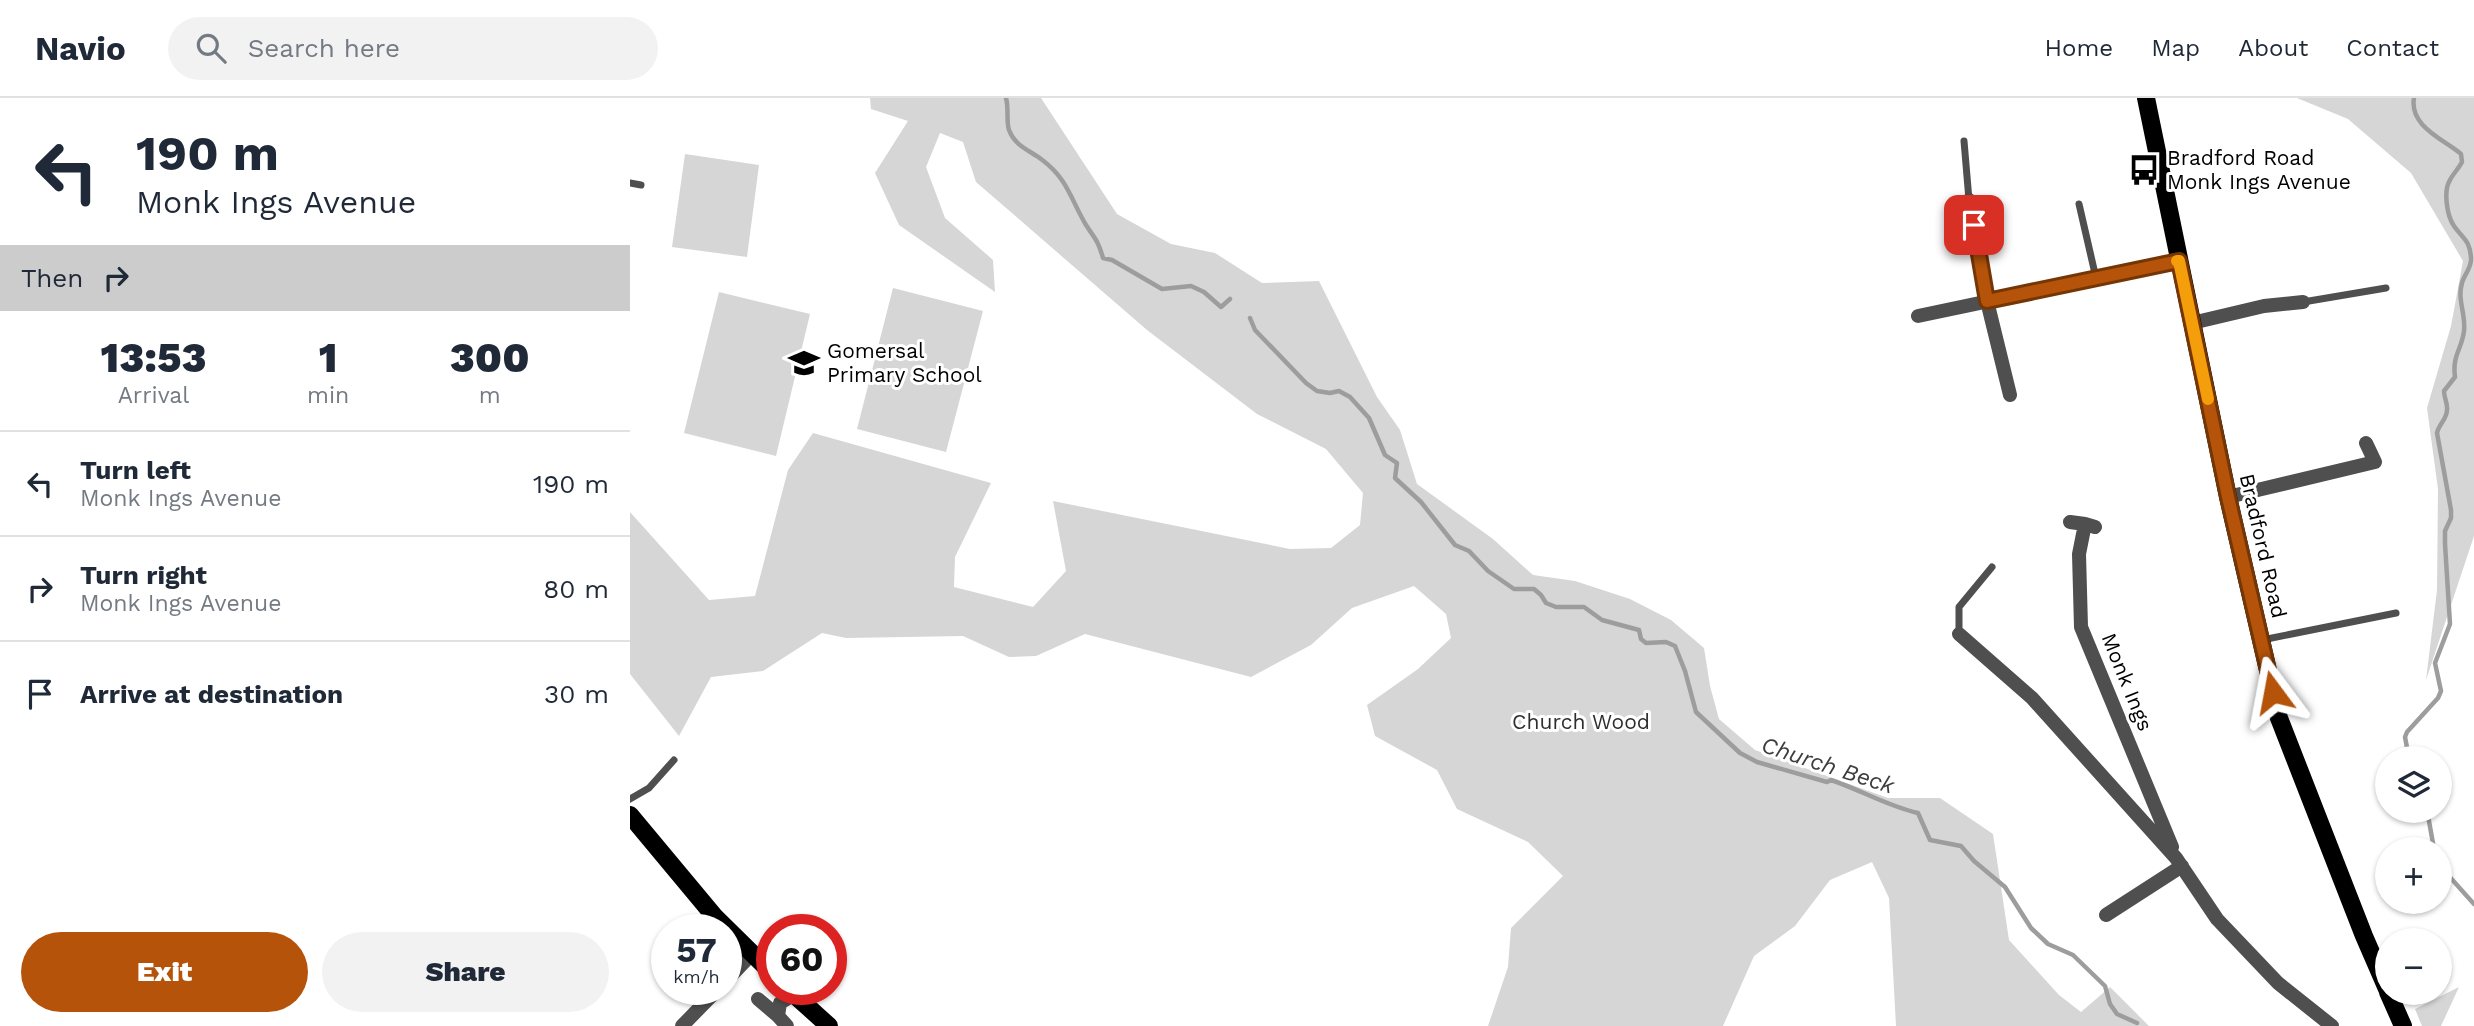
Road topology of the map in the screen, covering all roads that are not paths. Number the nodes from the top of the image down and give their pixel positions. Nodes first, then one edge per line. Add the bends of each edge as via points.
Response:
1 (2146, 98) edge
2 (1964, 141) dead end
3 (630, 183) edge
4 (641, 185) dead end
5 (1969, 200) joint
6 (2079, 204) dead end
7 (2179, 261) junction
8 (2096, 278) junction
9 (2386, 288) dead end
10 (1987, 301) junction
11 (2303, 302) joint
12 (1918, 316) dead end
13 (2192, 323) junction
14 (2010, 395) dead end
15 (2366, 443) dead end
16 (2228, 497) junction
17 (2083, 524) dead end
18 (1992, 567) dead end
19 (2396, 613) dead end
20 (1959, 634) joint
21 (2261, 640) junction
22 (674, 760) dead end
23 (630, 799) edge
24 (630, 815) edge
25 (2179, 862) junction
26 (2106, 915) dead end
27 (751, 955) junction
28 (756, 960) edge
29 (2375, 961) edge
30 (742, 964) edge
31 (702, 1005) edge
32 (765, 1005) edge
33 (806, 1005) edge
34 (2394, 1005) edge
35 (782, 1021) edge
36 (682, 1026) edge
37 (829, 1026) edge
38 (2332, 1026) edge
39 (2403, 1026) edge

1 - 7 main road, Bradford Road
2 - 5 lane
3 - 4 lane
5 - 10 street
6 - 8 lane
7 - 8 street
7 - 13 main road, Bradford Road
8 - 10 street
9 - 11 lane
10 - 12 street
10 - 14 street
11 - 13 street
13 - 16 main road, Bradford Road
15 - 16 street via 2375,462
16 - 21 main road, Bradford Road
17 - 25 street, Monk Ings via 2081,627
18 - 20 lane via 1959,607
19 - 21 lane
20 - 25 street, Monk Ings via 2032,698
21 - 29 main road, Bradford Road via 2279,718
22 - 23 lane via 649,788
24 - 27 main road
25 - 26 street
25 - 38 street, Monk Ings via 2217,919 2278,983
27 - 28 main road
27 - 30 street
31 - 36 street
32 - 35 street
33 - 37 main road
34 - 39 main road, Bradford Road

